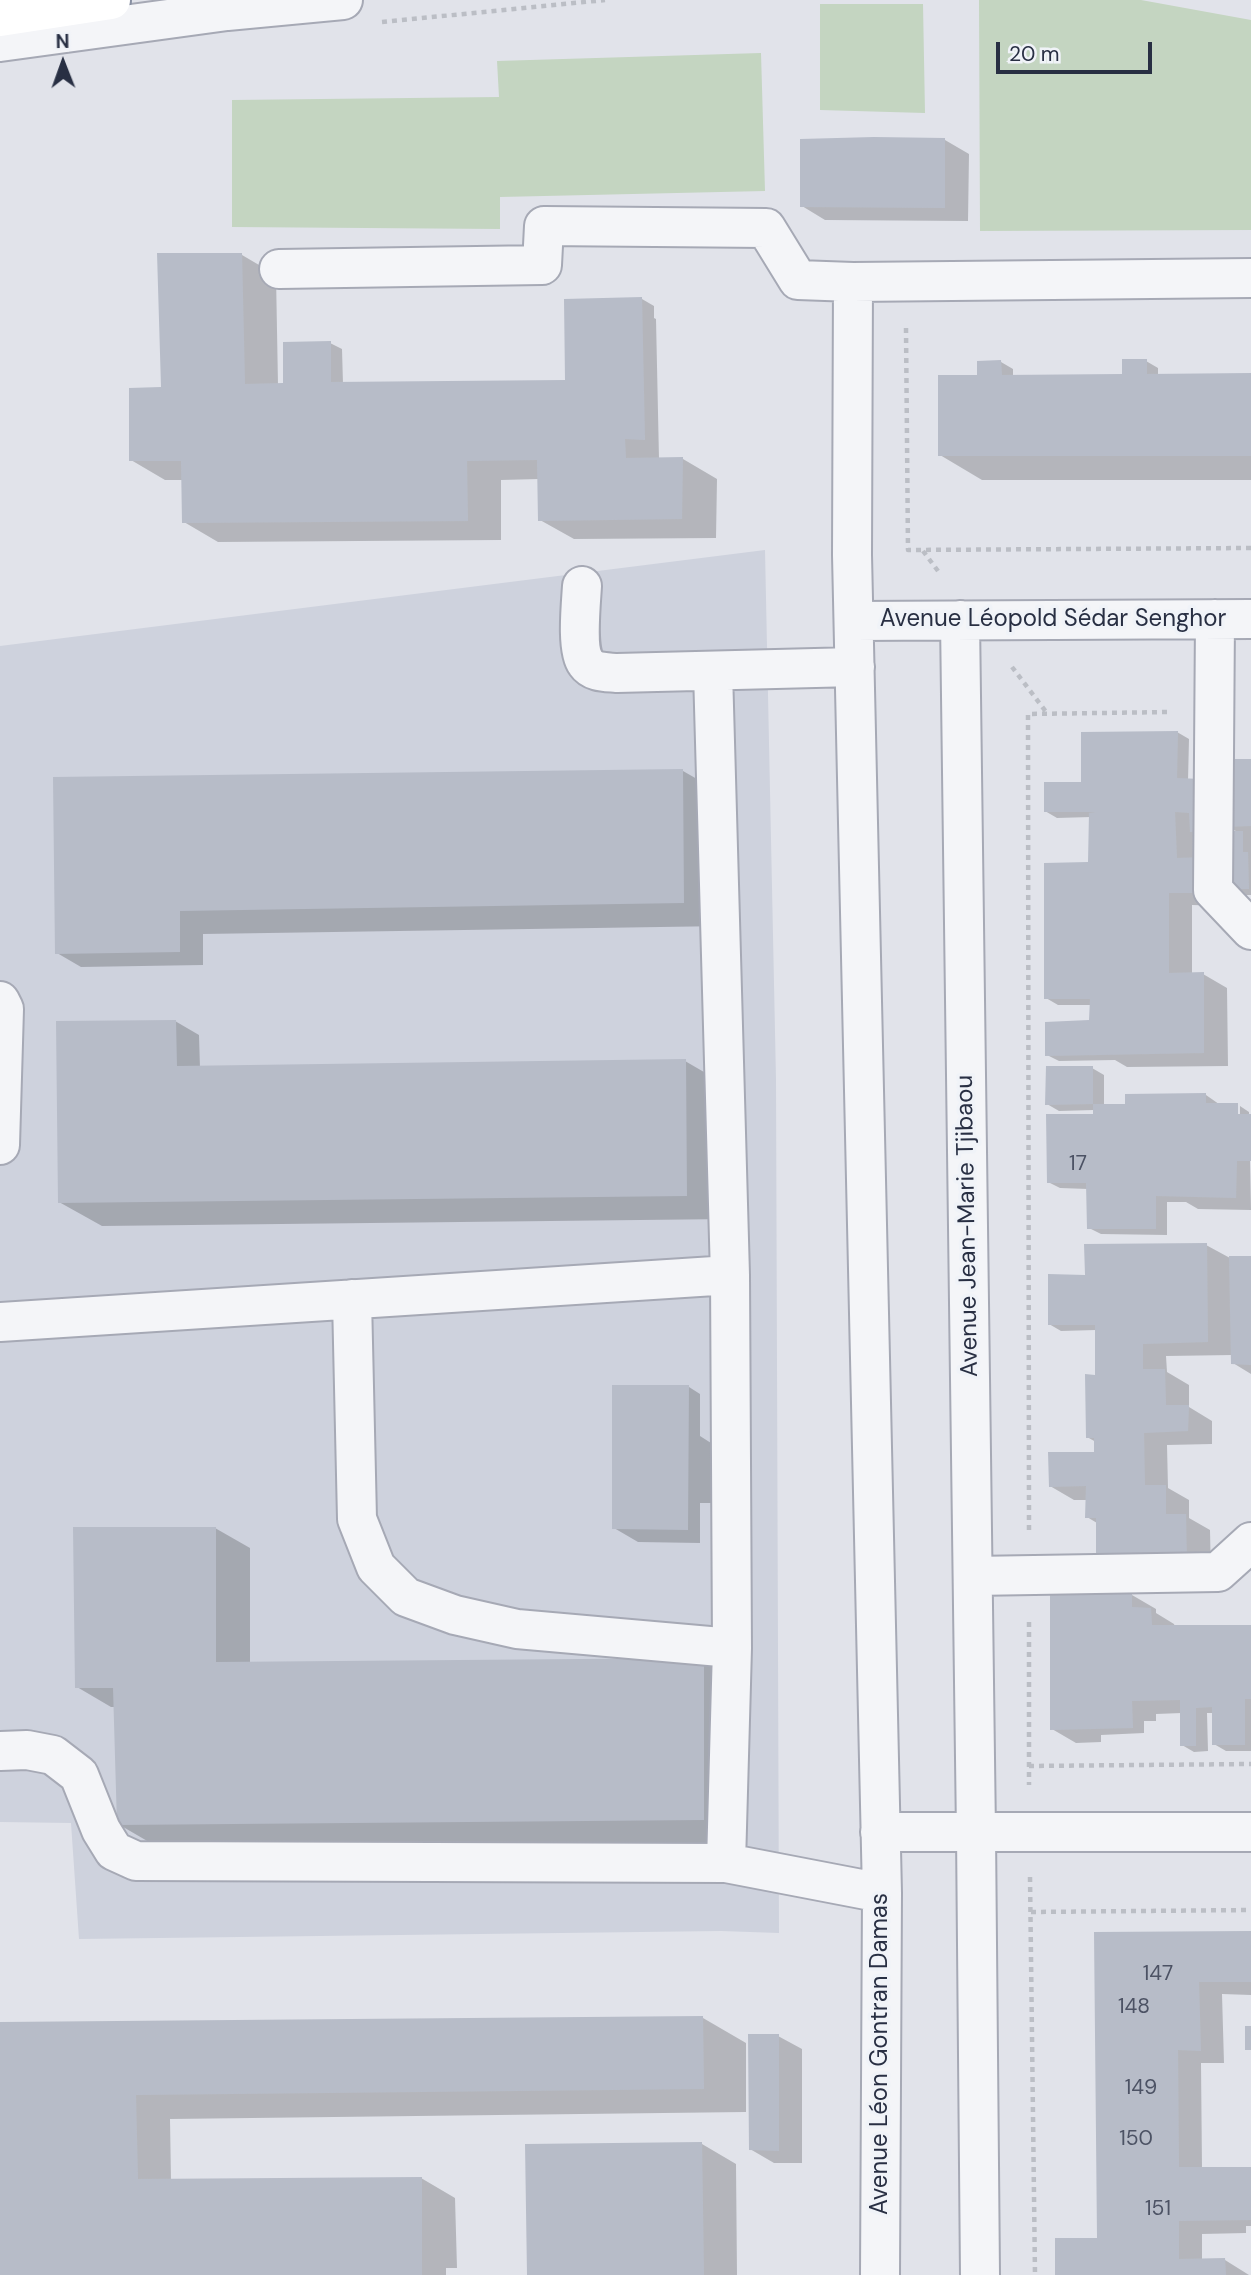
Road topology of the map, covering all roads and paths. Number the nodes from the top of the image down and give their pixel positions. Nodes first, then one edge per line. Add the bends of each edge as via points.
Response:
1 (111, 0) edge
2 (343, 0) edge
3 (14, 27) edge
4 (279, 269) dead end
5 (1251, 278) edge
6 (853, 282) junction
7 (906, 326) dead end
8 (1251, 548) edge
9 (582, 586) dead end
10 (960, 620) junction
11 (1233, 620) edge
12 (854, 621) junction
13 (1007, 661) dead end
14 (855, 667) junction
15 (713, 671) junction
16 (1214, 712) junction
17 (1048, 714) junction
18 (1251, 930) edge
19 (0, 1001) edge
20 (0, 1145) edge
21 (730, 1275) junction
22 (352, 1298) junction
23 (0, 1322) edge
24 (1251, 1542) edge
25 (1029, 1575) junction
26 (973, 1576) junction
27 (732, 1648) junction
28 (0, 1751) edge
29 (1251, 1764) edge
30 (1029, 1766) junction
31 (1030, 1787) dead end
32 (880, 1832) junction
33 (1251, 1832) edge
34 (976, 1833) junction
35 (726, 1863) junction
36 (1030, 1871) dead end
37 (882, 1893) junction
38 (1251, 1910) edge
39 (1031, 1912) junction
40 (880, 2275) edge
41 (980, 2275) edge
42 (1035, 2275) edge

1 - 3 highway
2 - 3 street
4 - 6 street via 541,265 544,226 766,228 798,280
5 - 6 street
6 - 12 street
7 - 8 path via 908,550
9 - 15 street via 581,647 586,663 597,672
10 - 11 street, Avenue Léopold Sédar Senghor
10 - 12 street, Avenue Léopold Sédar Senghor
10 - 26 street, Avenue Jean-Marie Tjibaou
11 - 16 street
12 - 14 street
13 - 17 path
14 - 15 street
14 - 32 street
15 - 21 street
16 - 17 path
16 - 18 street via 1213,890
17 - 25 path via 1028,714
19 - 20 street via 4,1009
21 - 22 street
21 - 27 street
22 - 23 street
22 - 27 street via 357,1519 376,1567 407,1597 455,1615 516,1629
24 - 25 street via 1218,1572
25 - 26 street
25 - 30 path
26 - 34 street, Avenue Jean-Marie Tjibaou
27 - 35 street
28 - 35 street via 53,1755 79,1775 114,1851 136,1861
29 - 30 path
30 - 31 path
32 - 34 street
32 - 37 street, Avenue Léon Gontran Damas
33 - 34 street
34 - 41 street
35 - 37 street
36 - 39 path
37 - 40 street, Avenue Léon Gontran Damas
38 - 39 path
39 - 42 path

